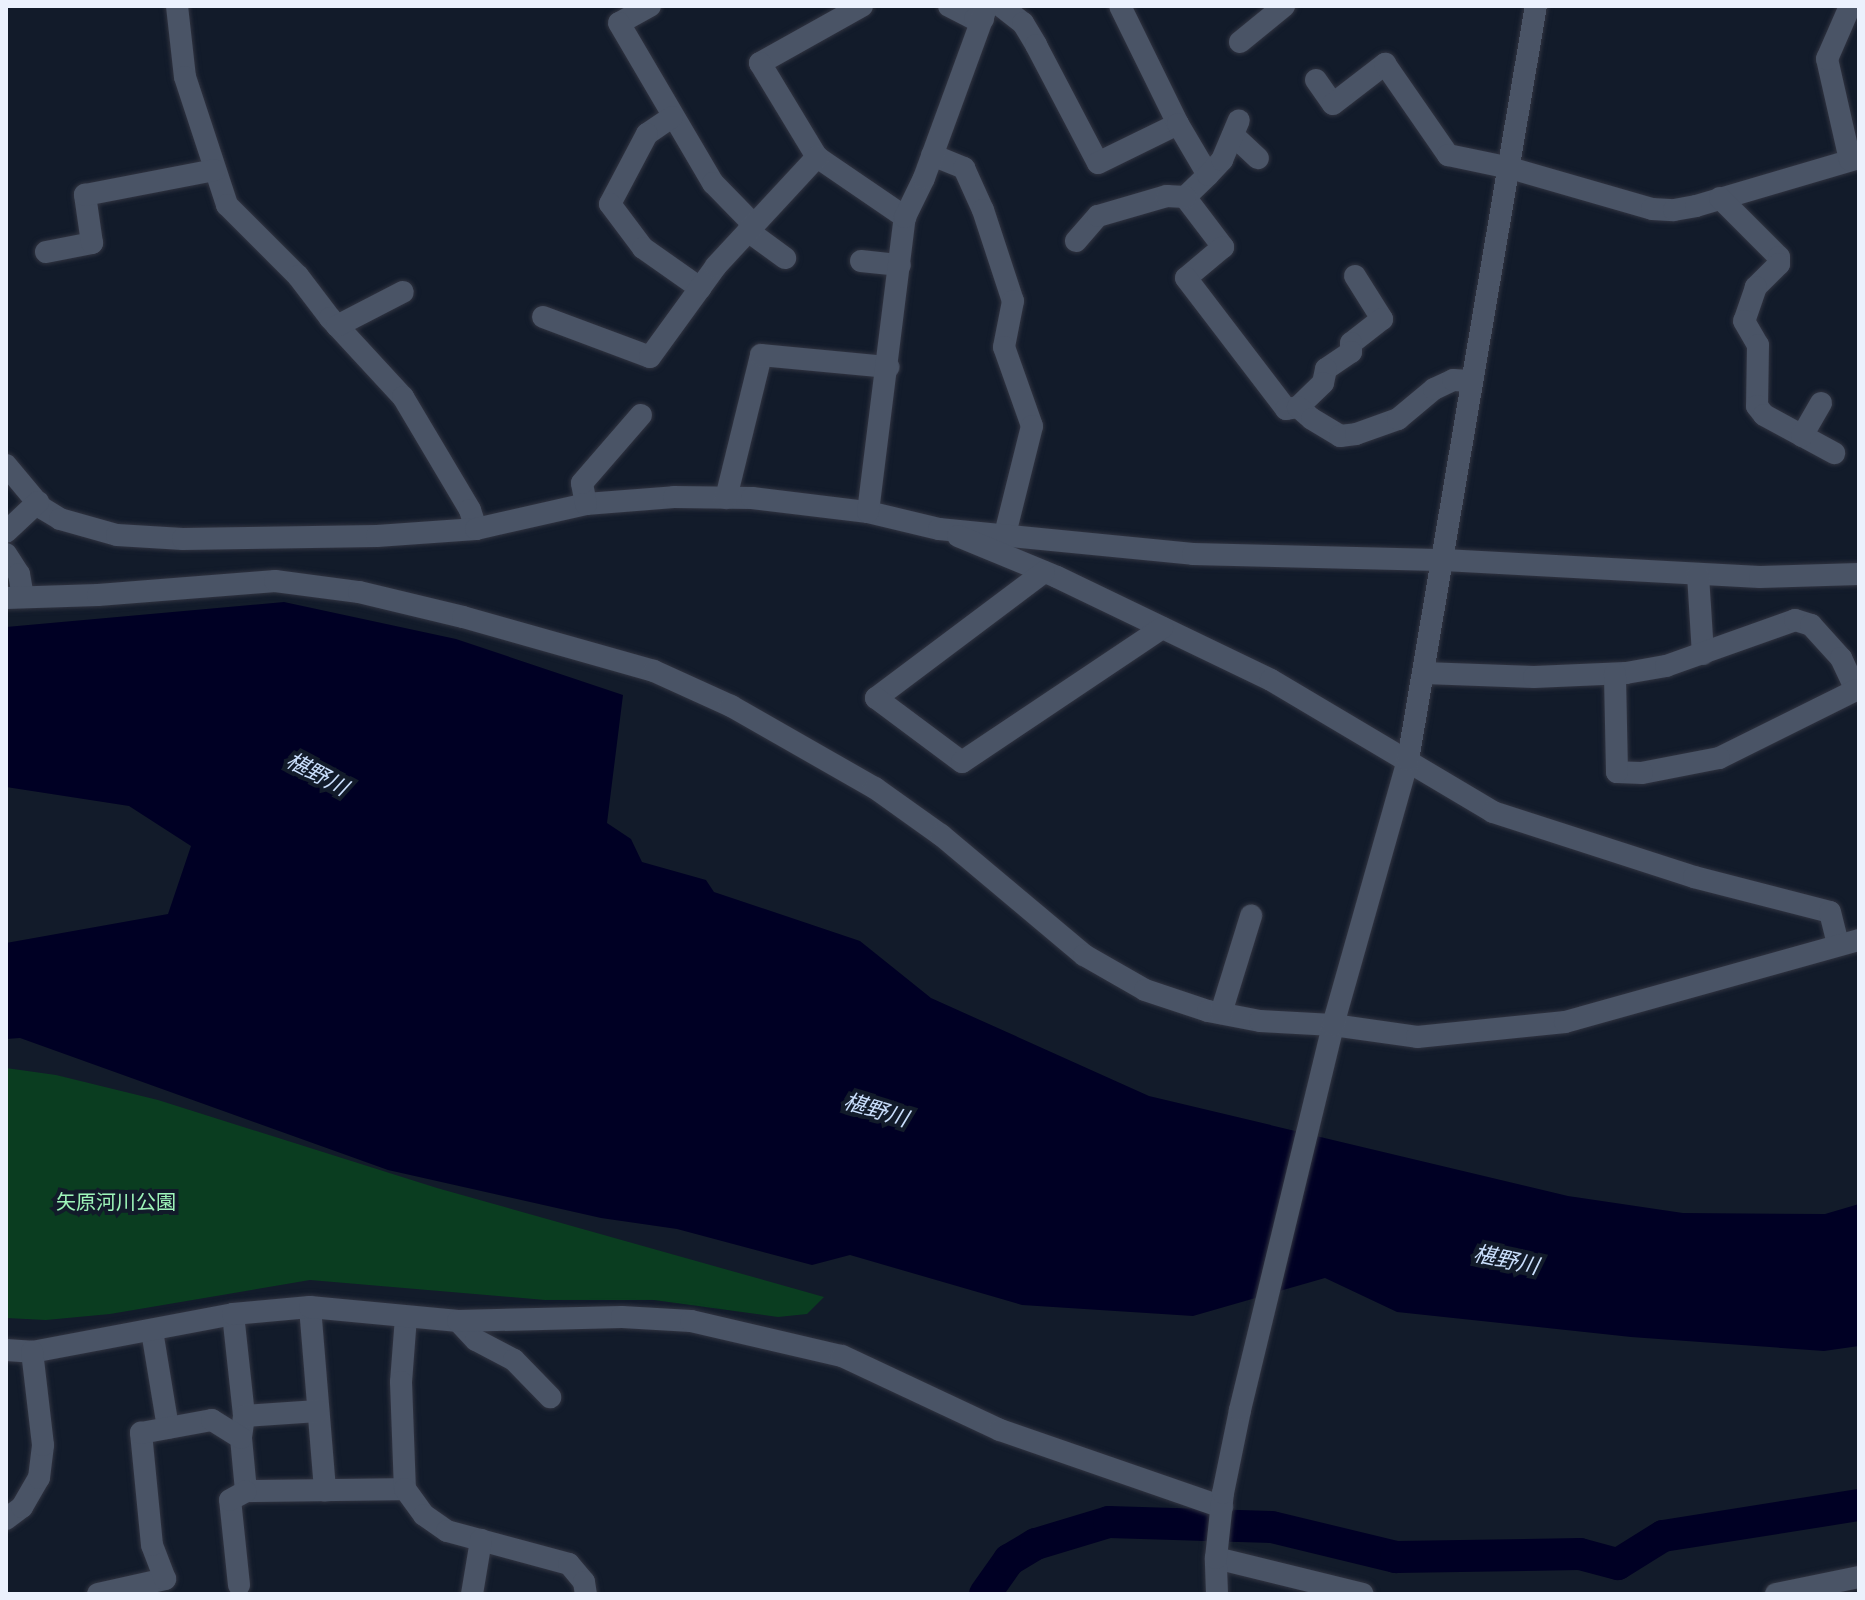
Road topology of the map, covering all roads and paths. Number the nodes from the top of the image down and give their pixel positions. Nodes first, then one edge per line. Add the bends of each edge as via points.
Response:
1 (177, 6) edge
2 (650, 6) edge
3 (862, 6) edge
4 (949, 6) edge
5 (1120, 6) edge
6 (1284, 6) edge
7 (1536, 6) edge
8 (1850, 6) edge
9 (990, 10) edge
10 (1240, 42) dead end
11 (1316, 80) dead end
12 (672, 117) junction
13 (1178, 124) junction
14 (932, 155) junction
15 (817, 157) junction
16 (1258, 158) dead end
17 (1855, 159) edge
18 (1510, 168) junction
19 (215, 170) junction
20 (1208, 175) junction
21 (1185, 197) junction
22 (1720, 198) junction
23 (905, 217) junction
24 (751, 228) junction
25 (1076, 241) dead end
26 (46, 252) dead end
27 (785, 258) dead end
28 (861, 261) dead end
29 (900, 265) junction
30 (1355, 276) dead end
31 (700, 288) junction
32 (403, 292) dead end
33 (543, 317) dead end
34 (337, 326) junction
35 (888, 367) junction
36 (1471, 381) junction
37 (1821, 403) dead end
38 (1298, 407) junction
39 (641, 415) dead end
40 (1802, 436) junction
41 (1834, 453) dead end
42 (6, 465) edge
43 (726, 498) junction
44 (38, 502) junction
45 (586, 504) junction
46 (868, 512) junction
47 (476, 529) junction
48 (939, 529) junction
49 (6, 532) edge
50 (1005, 534) junction
51 (6, 554) edge
52 (1444, 560) junction
53 (1044, 572) junction
54 (1859, 574) edge
55 (1698, 575) junction
56 (14, 598) edge
57 (1162, 628) junction
58 (1703, 654) junction
59 (1424, 673) junction
60 (1615, 674) junction
61 (1408, 760) junction
62 (1251, 916) dead end
63 (1848, 942) edge
64 (1221, 1013) junction
65 (1332, 1032) junction
66 (310, 1307) junction
67 (233, 1314) junction
68 (406, 1317) junction
69 (458, 1321) junction
70 (152, 1331) junction
71 (6, 1350) edge
72 (32, 1352) junction
73 (550, 1397) dead end
74 (318, 1411) junction
75 (243, 1427) junction
76 (168, 1428) junction
77 (405, 1489) junction
78 (325, 1490) junction
79 (246, 1491) junction
80 (1223, 1500) junction
81 (6, 1519) edge
82 (481, 1540) junction
83 (1216, 1558) junction
84 (1859, 1577) edge
85 (239, 1585) dead end
86 (98, 1594) edge
87 (472, 1594) edge
88 (586, 1594) edge
89 (1217, 1594) edge
90 (1363, 1594) edge
91 (1776, 1594) edge

1 - 19 street via 185,77
2 - 12 street via 619,23
3 - 15 street via 756,56
4 - 9 street via 975,19
5 - 13 street
6 - 10 street
7 - 18 street
8 - 17 street via 1827,59
9 - 13 street via 1023,23 1098,163
9 - 14 street
11 - 18 street via 1339,112 1385,64 1448,155
12 - 24 street via 713,183
12 - 31 street via 647,134 610,204 643,248
13 - 20 street
14 - 23 street
14 - 50 street via 964,168 1013,301 1003,341 1032,426
15 - 23 street
15 - 24 street
16 - 20 street via 1236,127 1222,160
17 - 22 street
18 - 22 street via 1652,209 1674,210
18 - 36 street
19 - 26 street via 85,195 92,243
19 - 34 street via 227,205 298,276
20 - 21 street
21 - 25 street via 1167,196 1098,216
21 - 38 street via 1223,247 1186,278 1286,409
22 - 40 street via 1779,257 1779,264 1756,287 1744,321 1758,345 1757,406
23 - 29 street
24 - 27 street
24 - 31 street
28 - 29 street
29 - 35 street
30 - 38 street via 1390,315 1351,343 1351,352 1326,369 1323,383
31 - 33 street via 650,357
32 - 34 street
34 - 47 street via 403,397
35 - 43 street via 761,355
35 - 46 street
36 - 38 street via 1453,380 1398,419 1356,434 1340,436 1327,430
36 - 52 street
37 - 40 street
39 - 45 street via 582,483
40 - 41 street
42 - 44 street
43 - 45 street
43 - 46 street
44 - 47 street via 60,519 117,535 377,536
44 - 49 street
45 - 47 street
46 - 48 street
48 - 50 street
48 - 53 street
50 - 52 street via 1240,557
51 - 56 street via 19,574
52 - 55 street
52 - 59 street
53 - 57 street
53 - 57 street via 876,698 962,762
54 - 55 street
55 - 58 street
56 - 64 street via 275,581 359,592 654,671 731,706 875,788 941,835 1084,955 1145,990
57 - 61 street via 1271,680
58 - 60 street
58 - 60 street via 1795,620 1811,625 1841,658 1856,690 1719,758 1642,773 1617,772
59 - 60 street
59 - 61 street
61 - 63 street via 1493,812 1694,877 1830,912
61 - 65 street
62 - 64 street
63 - 65 street via 1565,1022 1417,1037
64 - 65 street
65 - 80 street
66 - 67 street
66 - 68 street
66 - 74 street
67 - 70 street
67 - 75 street
68 - 69 street
68 - 77 street via 401,1382
69 - 73 street via 476,1340 514,1360
69 - 80 street via 691,1321 842,1356 1000,1430
70 - 72 street
70 - 76 street
71 - 72 street
72 - 81 street via 43,1445 39,1478 22,1507
74 - 75 street
74 - 78 street
75 - 76 street via 212,1420
75 - 79 street
76 - 86 street via 141,1433 152,1545 165,1579
77 - 78 street
77 - 82 street via 424,1515 447,1531
78 - 79 street
79 - 85 street via 230,1500
80 - 83 street
82 - 87 street
82 - 88 street via 569,1564 584,1582
83 - 89 street
83 - 90 street
84 - 91 street

